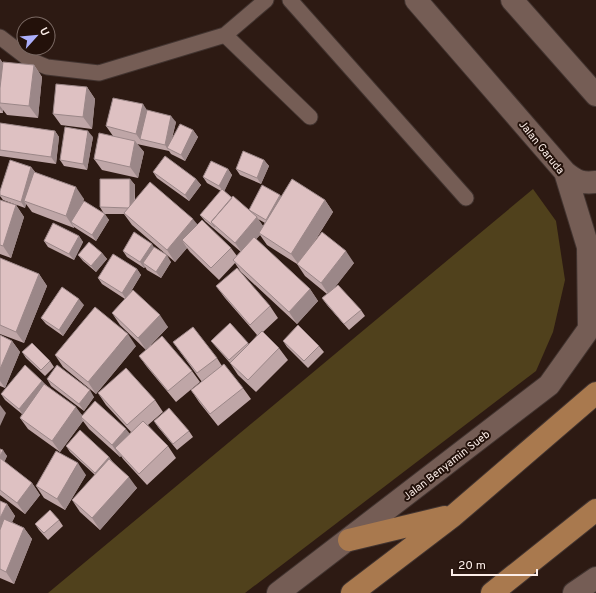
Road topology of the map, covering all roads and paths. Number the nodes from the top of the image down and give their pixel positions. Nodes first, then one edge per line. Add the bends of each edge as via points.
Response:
1 (266, 0) edge
2 (290, 0) edge
3 (416, 0) edge
4 (512, 0) edge
5 (225, 35) junction
6 (0, 37) edge
7 (596, 95) edge
8 (310, 118) dead end
9 (564, 172) junction
10 (596, 182) edge
11 (466, 198) dead end
12 (593, 324) edge
13 (596, 393) edge
14 (596, 510) edge
15 (453, 516) junction
16 (349, 540) junction
17 (596, 578) edge
18 (278, 593) edge
19 (352, 593) edge
20 (492, 593) edge
21 (574, 593) edge

1 - 5 lane
2 - 11 lane
3 - 9 main road, Jalan Garuda
4 - 7 main road
5 - 6 lane via 99,73 47,67 30,60
5 - 8 lane
9 - 10 main road via 574,180
9 - 12 main road, Jalan Garuda via 588,247
12 - 16 main road, Jalan Benyamin Sueb via 549,385
13 - 15 main road
14 - 20 main road
15 - 16 main road
15 - 19 main road
16 - 18 main road, Jalan Benyamin Sueb
17 - 21 main road

